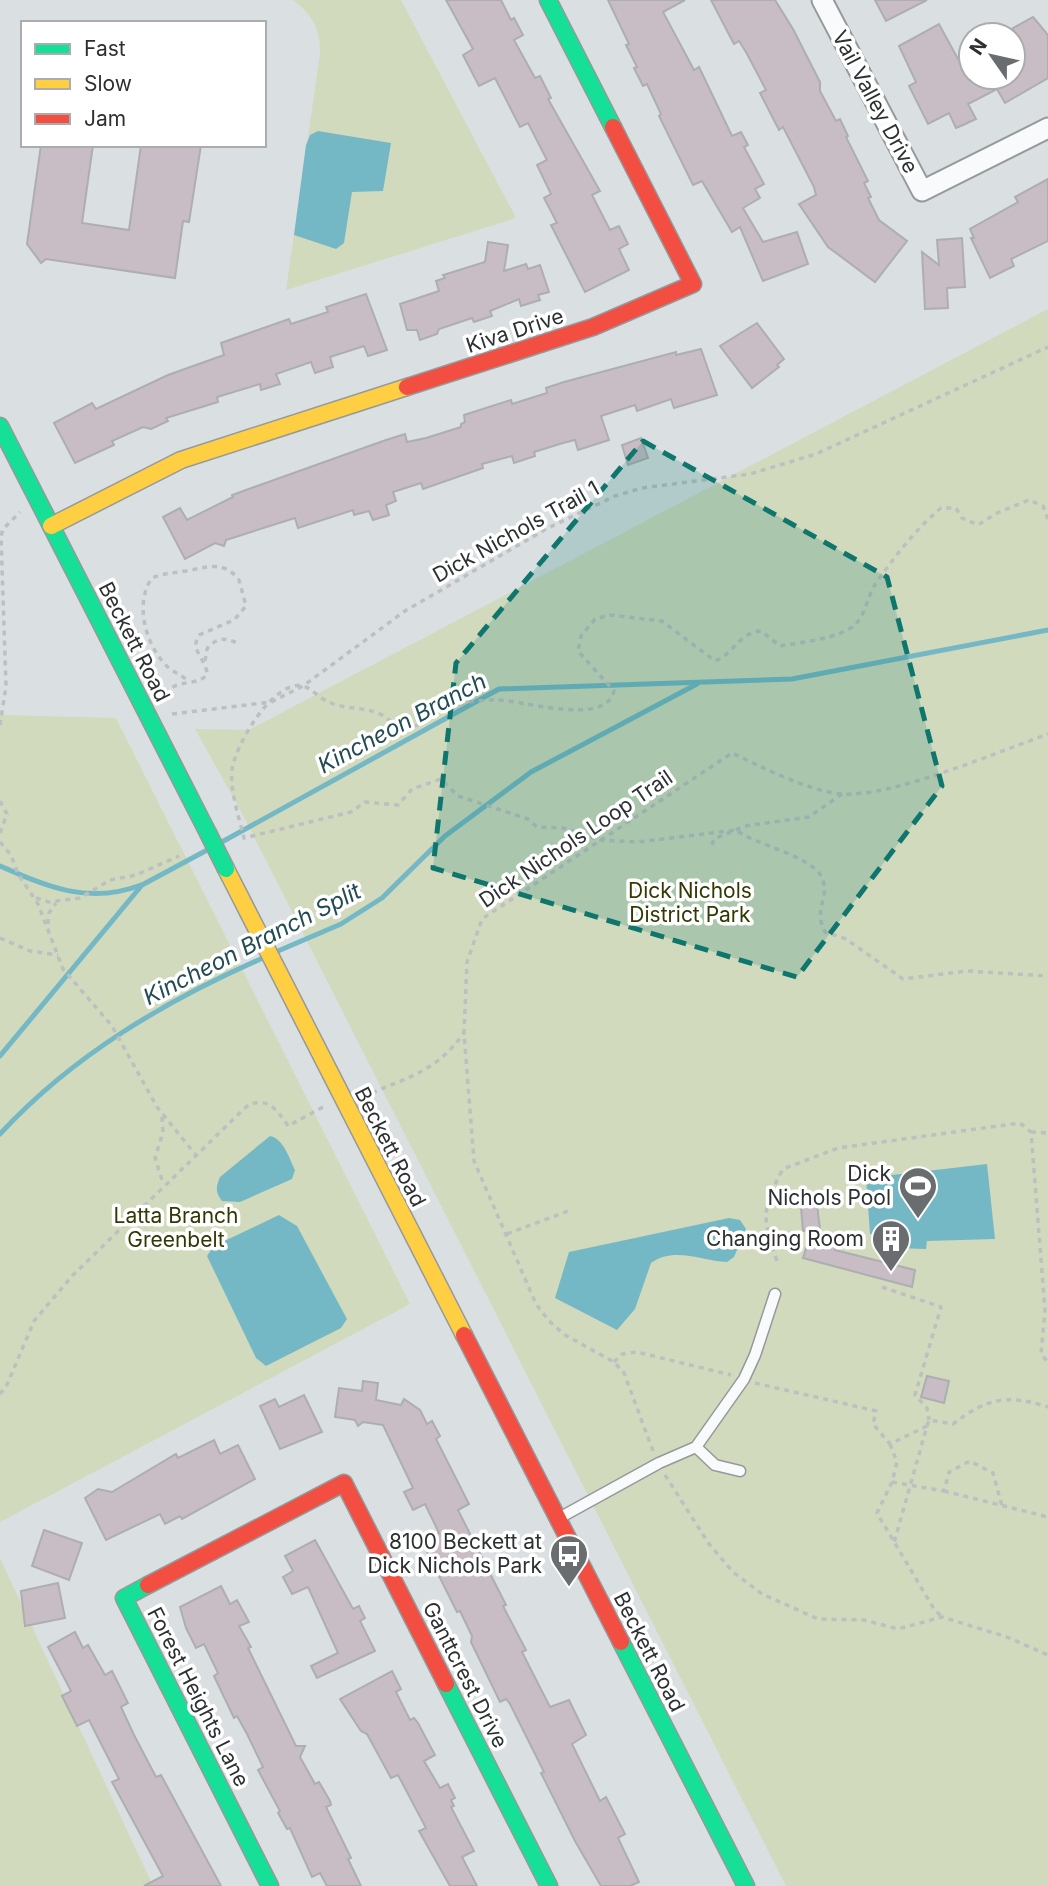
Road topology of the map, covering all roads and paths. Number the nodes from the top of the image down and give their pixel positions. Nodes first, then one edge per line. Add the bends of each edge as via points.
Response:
1 (548, 0) edge
2 (822, 0) edge
3 (1048, 128) edge
4 (1048, 347) edge
5 (0, 426) edge
6 (20, 512) dead end
7 (1048, 519) edge
8 (51, 526) junction
9 (239, 643) dead end
10 (205, 664) junction
11 (188, 682) junction
12 (303, 686) junction
13 (165, 694) dead end
14 (271, 702) junction
15 (172, 714) dead end
16 (0, 724) edge
17 (1048, 734) edge
18 (842, 794) junction
19 (0, 801) edge
20 (736, 830) junction
21 (0, 833) edge
22 (600, 840) junction
23 (0, 842) edge
24 (712, 845) dead end
25 (179, 856) dead end
26 (34, 897) junction
27 (58, 902) junction
28 (48, 925) junction
29 (0, 938) edge
30 (58, 955) junction
31 (1048, 976) edge
32 (464, 1033) junction
33 (372, 1093) dead end
34 (323, 1107) dead end
35 (162, 1113) junction
36 (1031, 1132) junction
37 (1048, 1133) edge
38 (195, 1154) junction
39 (162, 1186) junction
40 (568, 1211) dead end
41 (507, 1234) junction
42 (777, 1261) dead end
43 (882, 1287) dead end
44 (775, 1294) dead end
45 (614, 1362) junction
46 (1048, 1362) edge
47 (744, 1379) junction
48 (0, 1395) edge
49 (1048, 1407) edge
50 (929, 1420) junction
51 (927, 1426) junction
52 (890, 1444) junction
53 (696, 1447) junction
54 (653, 1451) dead end
55 (740, 1471) dead end
56 (665, 1474) dead end
57 (892, 1482) junction
58 (344, 1483) joint
59 (912, 1485) junction
60 (944, 1492) junction
61 (1002, 1506) junction
62 (1048, 1517) edge
63 (557, 1519) junction
64 (894, 1543) junction
65 (943, 1617) junction
66 (1048, 1655) edge
67 (270, 1886) edge
68 (549, 1886) edge
69 (746, 1886) edge

1 - 8 street, Kiva Drive via 693,284 593,327 181,460
2 - 3 street, Vail Valley Drive via 922,191
4 - 12 path, Dick Nichols Trail 1 via 816,454 750,474 642,488 615,496 547,529 405,611
5 - 8 street, Beckett Road
6 - 16 path via 1,536 6,686
7 - 12 path via 1042,506 1030,500 978,525 962,518 956,508 941,508 909,539 874,586 860,620 835,634 806,641 780,646 761,631 748,632 729,655 715,661 662,621 610,615 595,620 581,636 578,651 614,691 600,705 584,711 541,709 497,699 452,706 409,729 397,727 380,714 331,704
8 - 63 street, Beckett Road, bridge
9 - 10 path via 217,640 206,649
10 - 11 path via 207,675
10 - 11 path via 195,640 246,607 239,580 228,569 207,565 152,578 144,596 146,628 156,651
11 - 13 path via 174,685
12 - 14 path, Dick Nichols Trail 1
14 - 15 path, Dick Nichols Trail 1
14 - 22 path via 237,751 232,770 244,838 351,812 365,802 398,805 412,789 441,779 458,796 528,819 537,827 563,828
17 - 18 path, Dick Nichols Loop Trail via 894,787
18 - 20 path via 809,817
18 - 22 path, Dick Nichols Loop Trail via 779,775 732,753
19 - 21 path via 7,814
20 - 22 path via 638,842
20 - 24 path via 714,839
20 - 31 path via 815,867 823,880 818,918 825,932 846,939 903,979 967,971
22 - 32 path, Dick Nichols Loop Trail via 482,919 467,962
23 - 26 path
25 - 27 path via 136,875 110,880 80,898
26 - 27 path
26 - 28 path
27 - 28 path via 49,913
28 - 30 path
29 - 30 path via 30,951
30 - 35 path via 63,969 112,1026
32 - 33 path via 430,1068
32 - 41 path, Dick Nichols Loop Trail via 474,1161
34 - 38 path via 288,1126 273,1106 252,1103
35 - 38 path
35 - 39 path via 163,1132 155,1158
36 - 37 path
36 - 42 path via 1020,1122 838,1148 783,1169 766,1199 767,1231
36 - 46 path via 1045,1310 1041,1354
38 - 39 path
39 - 48 path via 82,1265 34,1321
40 - 41 path
41 - 45 path, Dick Nichols Loop Trail via 536,1304 549,1321
43 - 50 path via 941,1307 915,1395 928,1408
44 - 47 lane
45 - 47 path via 622,1354 637,1352
45 - 54 path, Dick Nichols Loop Trail via 631,1386
47 - 52 path via 876,1411 873,1424
47 - 53 lane
49 - 50 path via 1023,1399 999,1399 953,1424
50 - 51 path
51 - 52 path
51 - 59 path
52 - 57 path via 897,1462
53 - 55 lane via 715,1465
53 - 63 lane
56 - 65 path via 709,1544 733,1572 762,1594 818,1619 864,1620 898,1629
57 - 59 path
57 - 64 path via 877,1513
58 - 67 street, Forest Heights Lane via 124,1598
58 - 68 street, Ganttcrest Drive
59 - 60 path
59 - 64 path
60 - 61 path
60 - 61 path via 949,1472 970,1461 993,1474
61 - 62 path
63 - 69 street, Beckett Road
64 - 65 path
65 - 66 path

